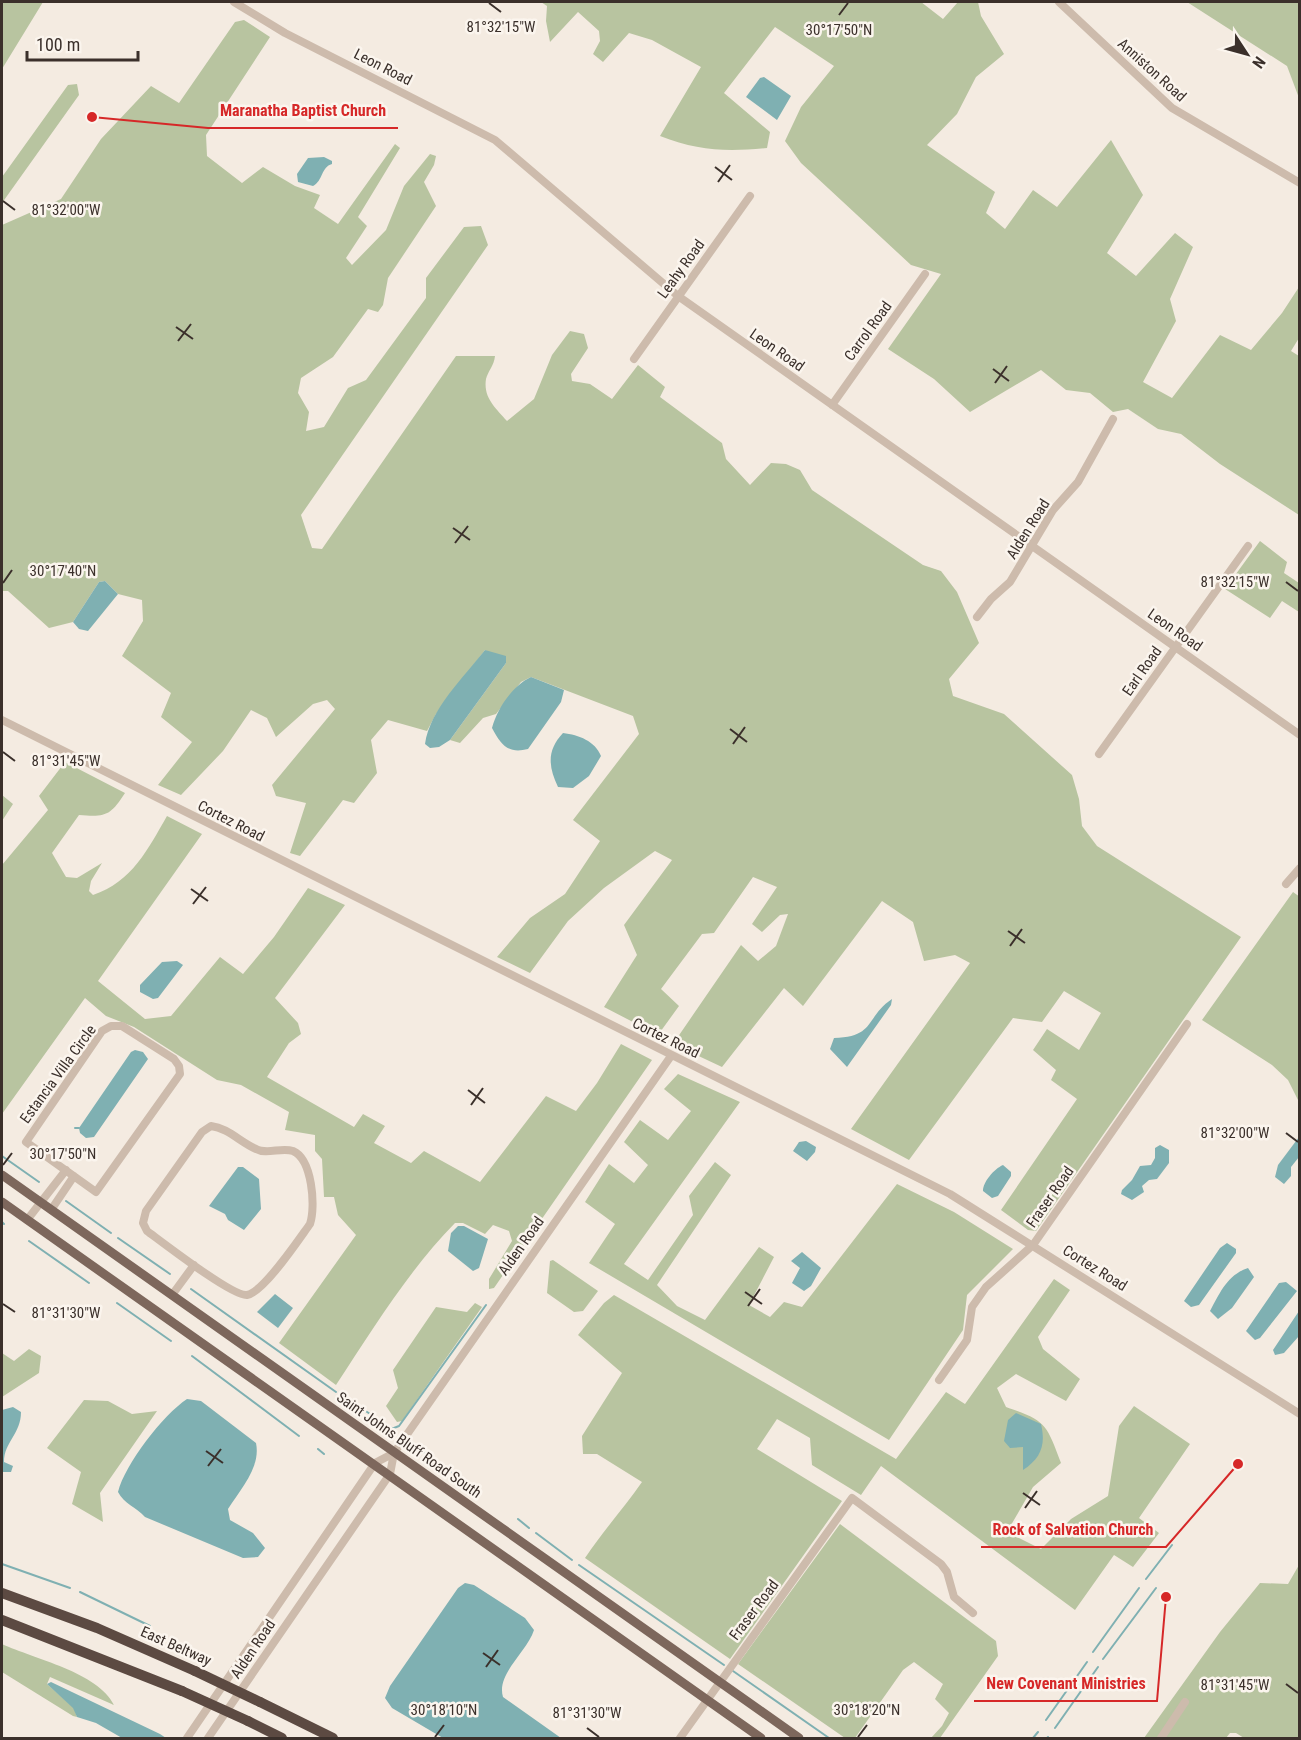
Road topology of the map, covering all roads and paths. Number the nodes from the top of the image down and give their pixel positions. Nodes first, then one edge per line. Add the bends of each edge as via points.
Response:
1 (234, 2) edge
2 (1059, 2) edge
3 (1299, 183) edge
4 (750, 196) dead end
5 (926, 274) dead end
6 (678, 296) junction
7 (634, 359) dead end
8 (832, 405) junction
9 (1113, 419) dead end
10 (1032, 545) junction
11 (1248, 546) dead end
12 (977, 617) dead end
13 (1176, 647) junction
14 (2, 720) edge
15 (1299, 735) edge
16 (1099, 754) dead end
17 (1299, 868) edge
18 (1286, 884) dead end
19 (1187, 1024) dead end
20 (671, 1056) junction
21 (66, 1170) junction
22 (2, 1175) edge
23 (74, 1176) junction
24 (2, 1202) edge
25 (40, 1203) junction
26 (51, 1210) junction
27 (27, 1220) junction
28 (1033, 1245) junction
29 (194, 1265) junction
30 (172, 1295) junction
31 (939, 1380) dead end
32 (1299, 1414) edge
33 (394, 1453) junction
34 (375, 1463) junction
35 (390, 1474) junction
36 (2, 1593) edge
37 (973, 1613) dead end
38 (271, 1616) junction
39 (2, 1620) edge
40 (285, 1625) junction
41 (720, 1682) junction
42 (707, 1700) junction
43 (1185, 1702) dead end
44 (187, 1738) edge
45 (208, 1738) edge
46 (282, 1738) edge
47 (333, 1738) edge
48 (680, 1738) edge
49 (761, 1738) edge
50 (799, 1738) edge
51 (1161, 1738) edge

1 - 6 street, Leon Road via 285,33 495,140
2 - 3 street, Anniston Road via 1172,108
4 - 6 street, Leahy Road
5 - 8 street, Carrol Road
6 - 7 street, Leahy Road
6 - 8 street, Leon Road
8 - 10 street, Leon Road
9 - 10 street, Alden Road via 1078,482 1053,510
10 - 12 street, Alden Road via 1010,582
10 - 13 street, Leon Road
11 - 13 street, Earl Road
13 - 15 street, Leon Road
13 - 16 street, Earl Road
14 - 20 street, Cortez Road
17 - 18 street
19 - 28 street, Fraser Road
20 - 28 street, Cortez Road via 950,1194
20 - 33 street, Alden Road
21 - 23 street, Estancia Villa Circle
21 - 23 street, Estancia Villa Circle via 26,1142 102,1031 122,1026 174,1059 180,1074 96,1192
21 - 25 street
22 - 25 main road, Saint Johns Bluff Road South
23 - 26 street
24 - 27 main road
25 - 26 main road, Saint Johns Bluff Road South
25 - 27 street
26 - 30 main road, Saint Johns Bluff Road South
27 - 34 main road
28 - 31 street, Fraser Road via 986,1287 972,1308 967,1340
28 - 32 street, Cortez Road
29 - 29 street via 147,1231 143,1223 146,1211 202,1131 220,1127 261,1152 286,1150 304,1160 309,1170 310,1224 254,1292 236,1294
29 - 30 street
30 - 33 main road, Saint Johns Bluff Road South
33 - 34 street, Alden Road
33 - 35 street, Alden Road
33 - 41 main road, Saint Johns Bluff Road South
34 - 35 main road
34 - 38 street, Alden Road
35 - 40 street, Alden Road
35 - 42 main road
36 - 47 highway, East Beltway, bridge via 97,1628
37 - 41 street, Fraser Road via 954,1597 941,1564 852,1498
38 - 40 street
38 - 44 street, Alden Road
39 - 46 highway, bridge via 182,1691
40 - 45 street, Alden Road
41 - 42 street, Fraser Road
41 - 50 main road, Saint Johns Bluff Road South
42 - 48 street, Fraser Road
42 - 49 main road
43 - 51 street

